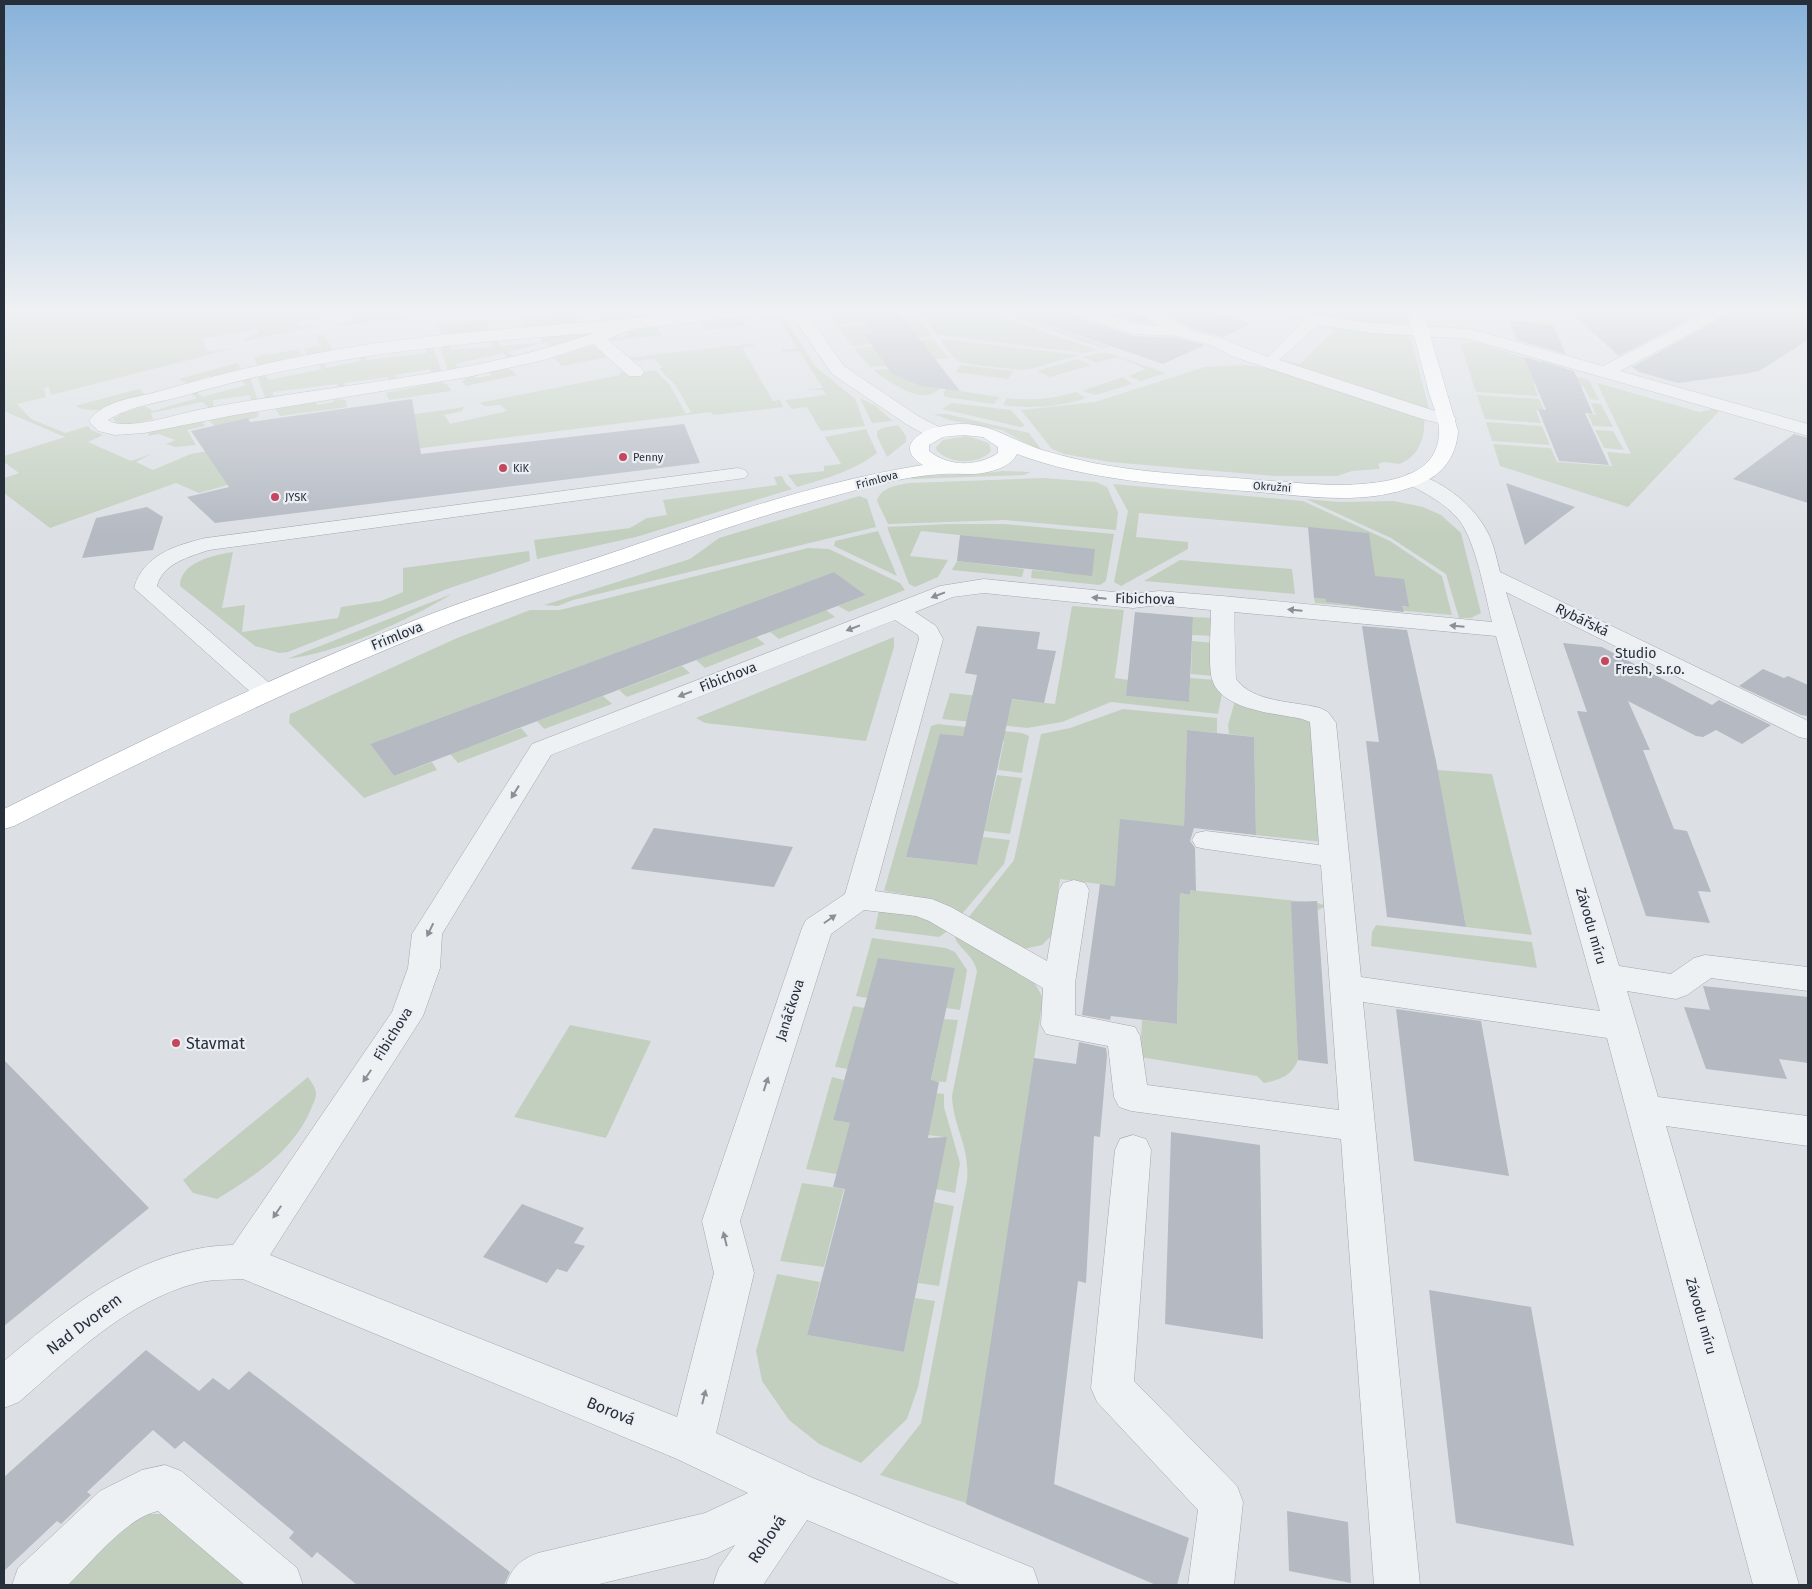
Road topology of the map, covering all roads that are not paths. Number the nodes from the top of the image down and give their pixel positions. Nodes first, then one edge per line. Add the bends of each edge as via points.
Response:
1 (203, 385) edge
2 (395, 385) edge
3 (860, 385) edge
4 (1337, 385) edge
5 (1437, 385) edge
6 (1651, 385) edge
7 (1447, 419) junction
8 (1808, 430) edge
9 (936, 433) junction
10 (1007, 444) junction
11 (918, 446) junction
12 (948, 467) junction
13 (983, 467) junction
14 (738, 474) dead end
15 (1131, 475) junction
16 (1413, 479) junction
17 (808, 497) junction
18 (1490, 576) junction
19 (1222, 603) junction
20 (898, 610) junction
21 (1506, 630) junction
22 (264, 692) junction
23 (1808, 731) edge
24 (4, 820) edge
25 (1206, 840) dead end
26 (1334, 857) junction
27 (1074, 890) dead end
28 (858, 899) junction
29 (1606, 976) junction
30 (1808, 978) edge
31 (1059, 983) junction
32 (1345, 987) junction
33 (1620, 1027) junction
34 (1643, 1109) junction
35 (1357, 1127) junction
36 (1808, 1131) edge
37 (1133, 1150) dead end
38 (244, 1262) junction
39 (200, 1264) joint
40 (4, 1388) edge
41 (692, 1444) junction
42 (798, 1494) junction
43 (35, 1585) edge
44 (280, 1585) edge
45 (529, 1585) edge
46 (736, 1585) edge
47 (1016, 1585) edge
48 (1211, 1585) edge
49 (1397, 1585) edge
50 (1776, 1585) edge

1 - 2 street via 118,409 98,421 110,429 127,430 246,407
3 - 9 street
4 - 7 street
5 - 7 main road
6 - 8 street
7 - 16 main road via 1448,439 1442,456 1432,470
9 - 10 main road, Okružní via 977,430
9 - 11 main road, Okružní via 927,436
10 - 13 main road, Okružní via 1007,456 1000,462
10 - 15 main road, Okružní via 1044,458
11 - 12 main road, Okružní via 925,459
11 - 17 main road, Frimlova
12 - 13 main road, Okružní
12 - 17 main road, Frimlova via 896,474
13 - 15 main road, Okružní via 1020,466
14 - 22 street via 206,544 177,554 150,572 145,588
15 - 16 main road, Okružní via 1339,492 1382,488
16 - 18 street, Závodu míru via 1445,496 1466,514 1479,536
17 - 22 main road, Frimlova via 505,596 394,637
18 - 21 street, Závodu míru
18 - 23 street, Rybářská
19 -> 20 street, Fibichova via 1159,598 1133,601 984,586 948,591
21 -> 19 street, Fibichova
19 - 26 street via 1226,685 1245,699 1311,713 1323,723
20 - 28 street via 928,631 931,639
20 -> 38 street, Fibichova via 541,750 427,934 424,968 407,1016
21 - 29 street, Závodu míru
22 - 24 main road, Frimlova
25 - 26 street
26 - 32 street
27 - 31 street
28 - 31 street via 921,906
41 -> 28 street, Janáčkova via 734,1273 721,1221 818,928
29 - 30 street via 1676,987 1705,966
29 - 33 street, Závodu míru
31 - 35 street via 1058,1024 1123,1036 1131,1097
32 - 33 street
32 - 35 street
33 - 34 street, Závodu míru
34 - 36 street
34 - 50 street, Závodu míru
35 - 49 street
37 - 48 street via 1112,1388 1221,1502
38 - 39 street, Borová
38 - 41 street, Borová
39 - 40 street, Nad Dvorem via 159,1276 126,1292 89,1316
41 - 42 street, Borová
42 - 45 street via 707,1535 538,1576
42 - 46 street, Rohová
42 - 47 street, Borová
43 - 44 street via 116,1506 142,1492 165,1487

